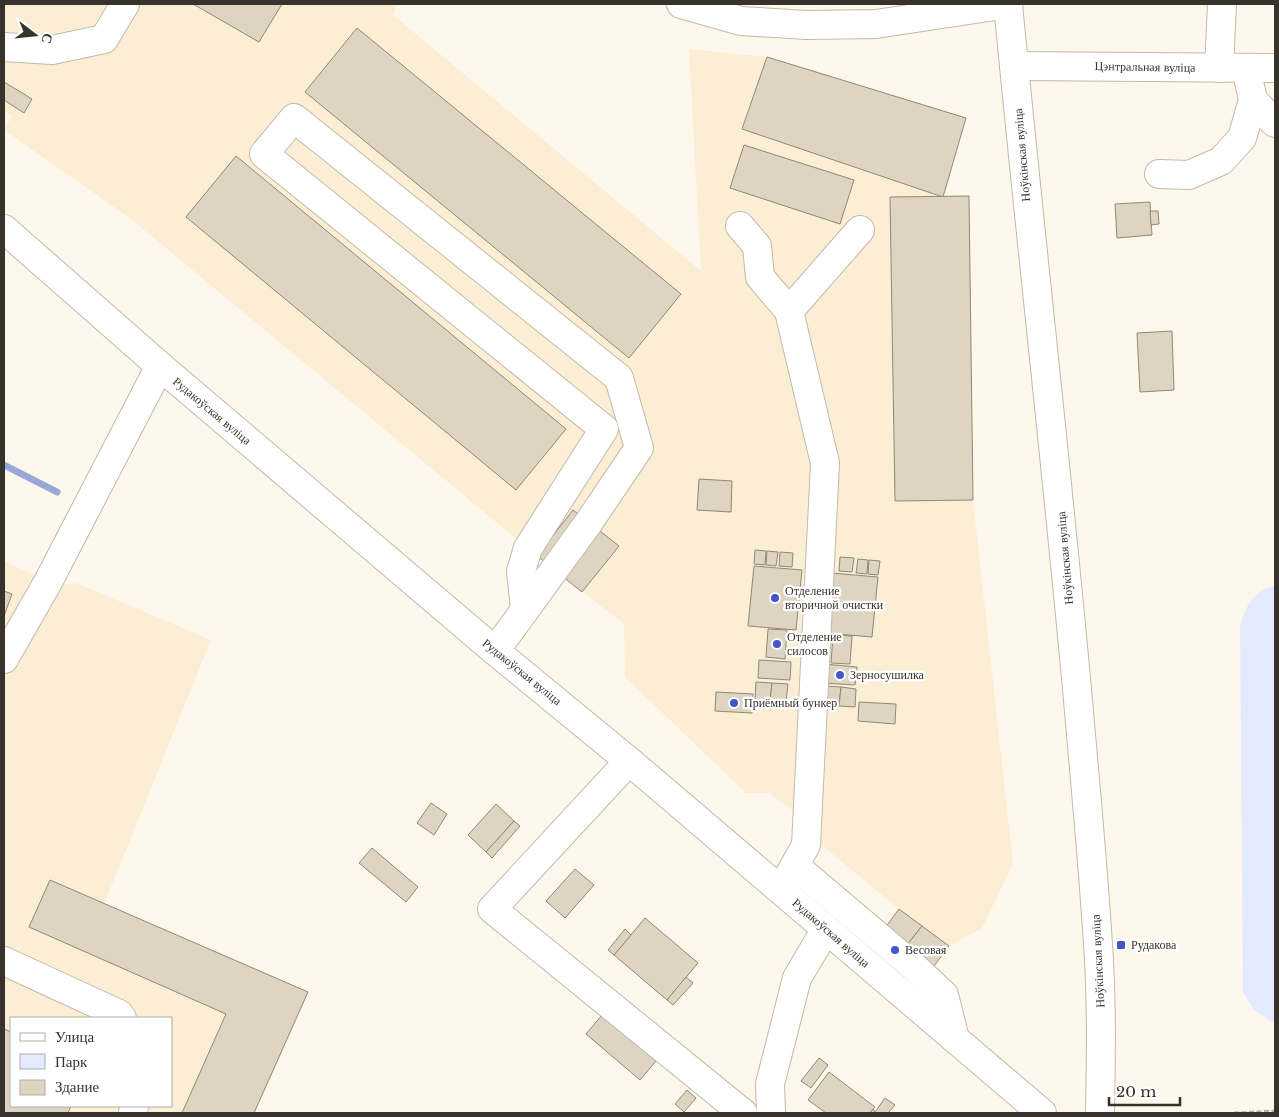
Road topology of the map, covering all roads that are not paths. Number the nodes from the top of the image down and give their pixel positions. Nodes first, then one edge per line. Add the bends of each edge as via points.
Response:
1 (124, 4) edge
2 (681, 4) edge
3 (1008, 4) edge
4 (1222, 4) edge
5 (4, 47) edge
6 (1014, 66) junction
7 (1233, 68) junction
8 (1275, 68) edge
9 (1253, 100) junction
10 (1275, 123) edge
11 (1159, 174) dead end
12 (740, 226) dead end
13 (4, 229) edge
14 (860, 230) dead end
15 (789, 311) junction
16 (160, 366) junction
17 (525, 610) junction
18 (495, 651) junction
19 (4, 659) edge
20 (629, 761) junction
21 (794, 866) junction
22 (781, 890) junction
23 (826, 929) junction
24 (4, 961) edge
25 (121, 1017) edge
26 (955, 1039) junction
27 (743, 1113) edge
28 (771, 1113) edge
29 (1042, 1113) edge
30 (1100, 1113) edge

1 - 5 street via 104,39 52,50
2 - 3 street via 741,21 807,25 876,24
3 - 6 street, Ноўкінская вуліца
4 - 7 street
6 - 7 street, Цэнтральная вуліца
6 - 30 street, Ноўкінская вуліца via 1062,527 1093,879 1101,1029
7 - 8 street, Цэнтральная вуліца
7 - 9 street
9 - 10 street
9 - 11 street via 1242,138 1222,161 1189,175
12 - 15 street via 757,246 760,277
13 - 16 street, Рудакоўская вуліца
14 - 15 street
15 - 21 street via 825,463 806,845
16 - 18 street, Рудакоўская вуліца
16 - 19 street via 48,582
17 - 17 street via 640,448 619,378 294,118 264,154 604,430 528,548 521,571
17 - 18 street
18 - 20 street, Рудакоўская вуліца
20 - 22 street, Рудакоўская вуліца
20 - 27 street via 492,909
21 - 22 street
21 - 26 street via 944,995
22 - 23 street, Рудакоўская вуліца
23 - 26 street, Рудакоўская вуліца
23 - 28 street via 796,978 770,1084
24 - 25 street
26 - 29 street, Рудакоўская вуліца

